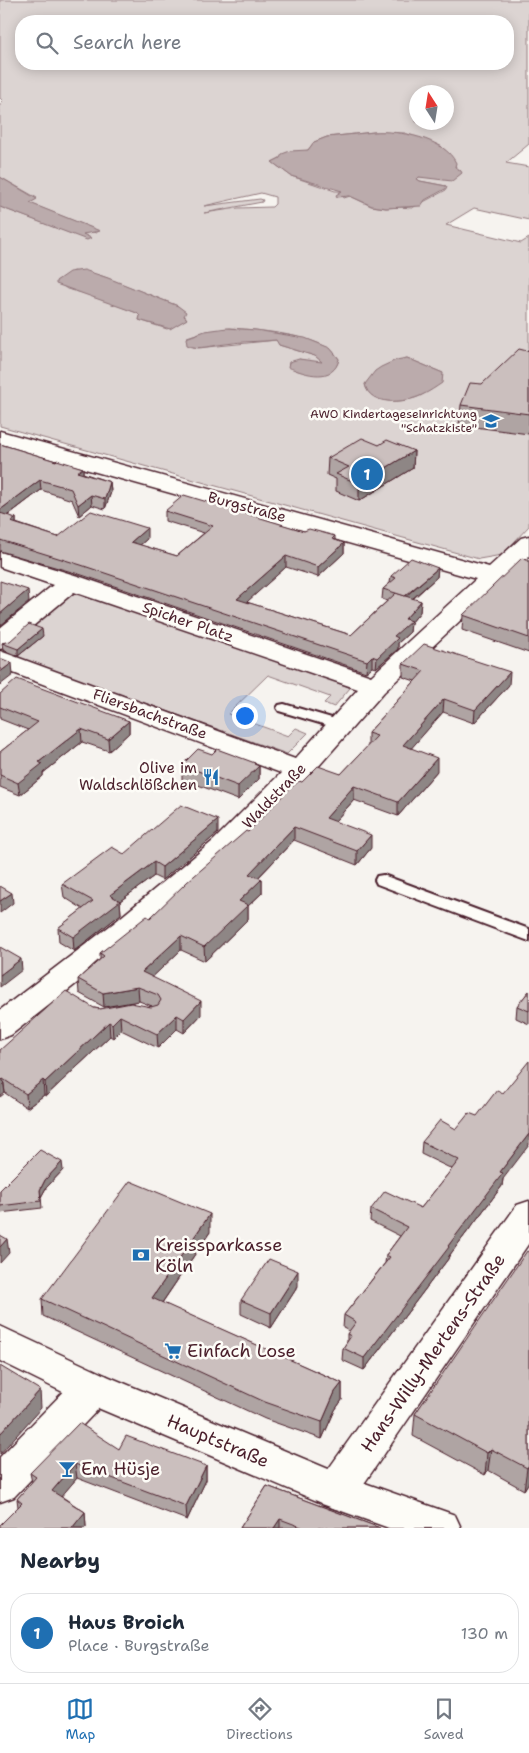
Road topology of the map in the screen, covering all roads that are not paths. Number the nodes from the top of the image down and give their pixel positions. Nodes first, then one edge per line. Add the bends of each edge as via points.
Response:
1 (0, 438) edge
2 (529, 542) edge
3 (0, 559) edge
4 (494, 576) junction
5 (72, 582) junction
6 (0, 641) edge
7 (0, 658) edge
8 (375, 686) junction
9 (284, 708) dead end
10 (340, 726) junction
11 (300, 770) junction
12 (383, 880) dead end
13 (529, 934) edge
14 (0, 1027) edge
15 (529, 1215) edge
16 (0, 1342) edge
17 (93, 1388) junction
18 (0, 1484) edge
19 (336, 1491) junction
20 (441, 1528) edge

1 - 4 street, Burgstraße
2 - 4 street, Waldstraße
3 - 5 street, Spicher Platz
4 - 8 street, Waldstraße
5 - 6 street
5 - 8 street, Spicher Platz
7 - 11 street, Fliersbachstraße
8 - 10 street, Waldstraße
9 - 10 lane
10 - 11 street, Waldstraße
11 - 14 street, Waldstraße via 223,848 60,991
12 - 13 lane
15 - 19 street, Hans-Willy-Mertens-Straße
16 - 17 street, Hauptstraße
17 - 18 street
17 - 19 street, Hauptstraße
19 - 20 street, Hauptstraße

